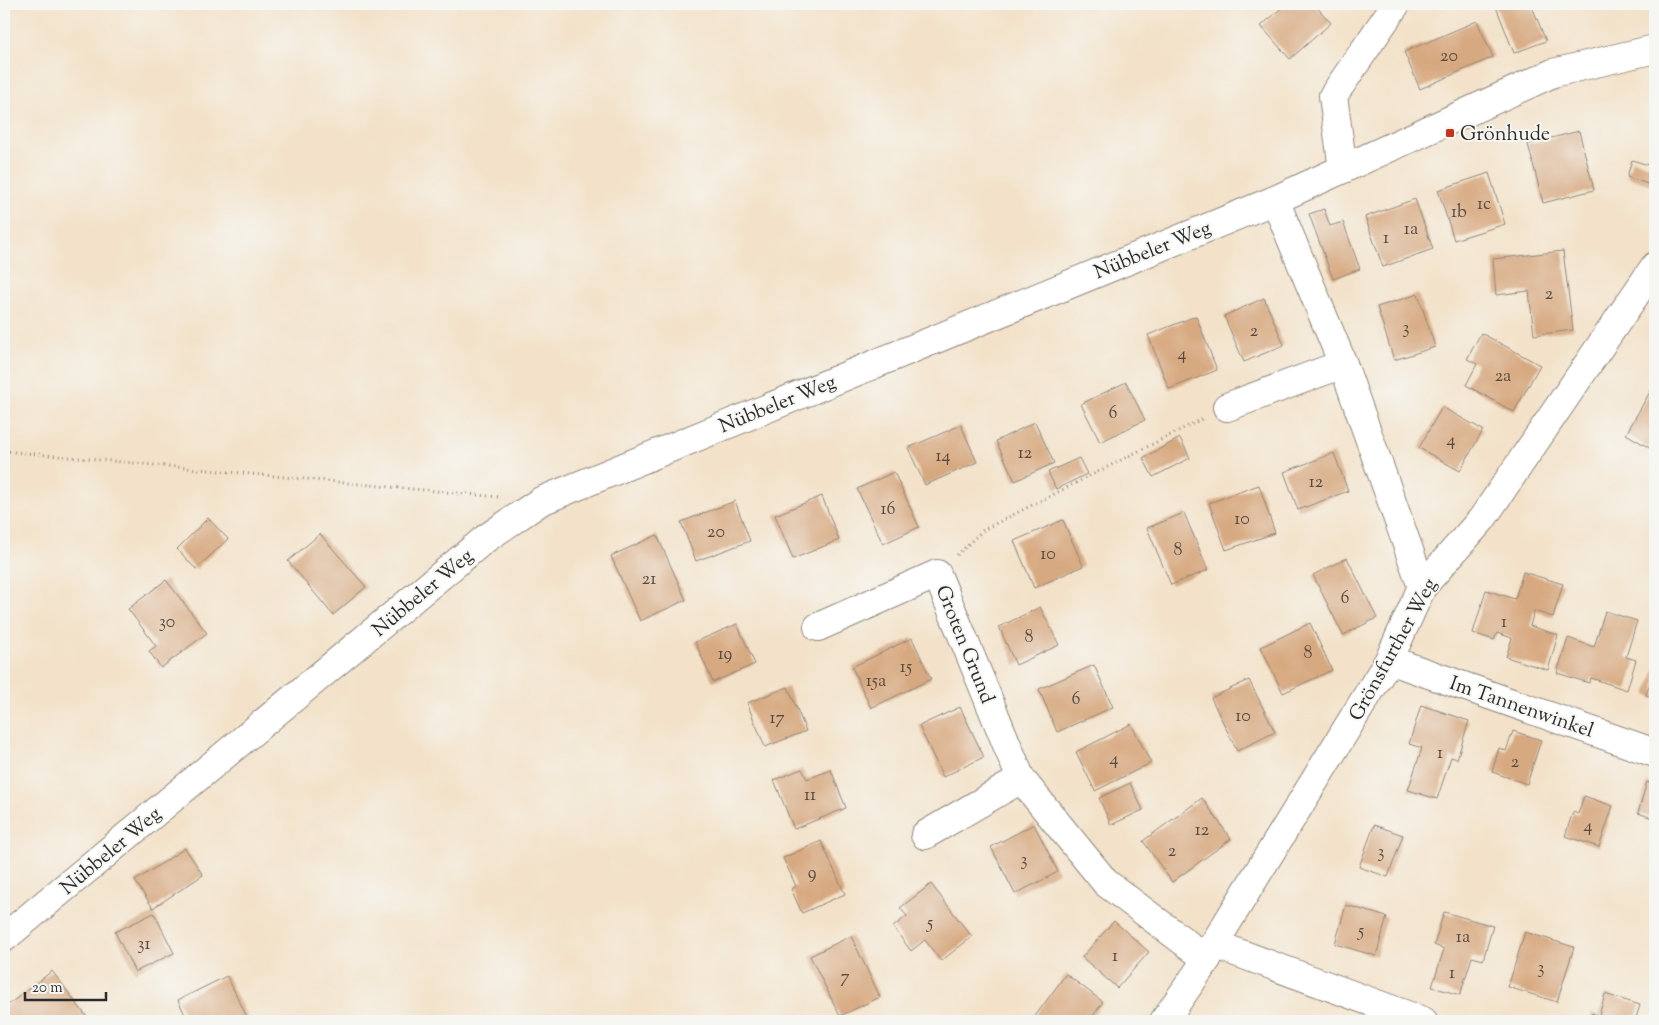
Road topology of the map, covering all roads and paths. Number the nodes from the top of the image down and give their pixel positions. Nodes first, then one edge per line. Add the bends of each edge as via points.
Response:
1 (1396, 4) edge
2 (1655, 48) edge
3 (1343, 169) junction
4 (1275, 200) junction
5 (1655, 266) edge
6 (1343, 364) junction
7 (1227, 407) joint
8 (4, 451) edge
9 (541, 500) junction
10 (937, 574) junction
11 (1422, 587) junction
12 (818, 627) dead end
13 (1389, 660) junction
14 (1655, 752) edge
15 (1021, 779) junction
16 (925, 836) dead end
17 (4, 938) edge
18 (1211, 952) junction
19 (1164, 1021) edge
20 (1423, 1021) edge

1 - 3 street via 1333,96
2 - 3 street, Nübbeler Weg via 1553,73
3 - 4 street, Nübbeler Weg
4 - 6 street
4 - 9 street, Nübbeler Weg
5 - 11 street, Grönsfurther Weg via 1482,519
6 - 7 street
6 - 11 street
7 - 10 path via 983,530
8 - 9 path
9 - 17 street, Nübbeler Weg via 485,540
10 - 12 street, Groten Grund
10 - 15 street, Groten Grund
11 - 13 street, Grönsfurther Weg
13 - 14 street, Im Tannenwinkel
13 - 18 street, Grönsfurther Weg
15 - 16 street
15 - 18 street, Groten Grund via 1106,883
18 - 19 street, Grönsfurther Weg
18 - 20 street, Groten Grund

